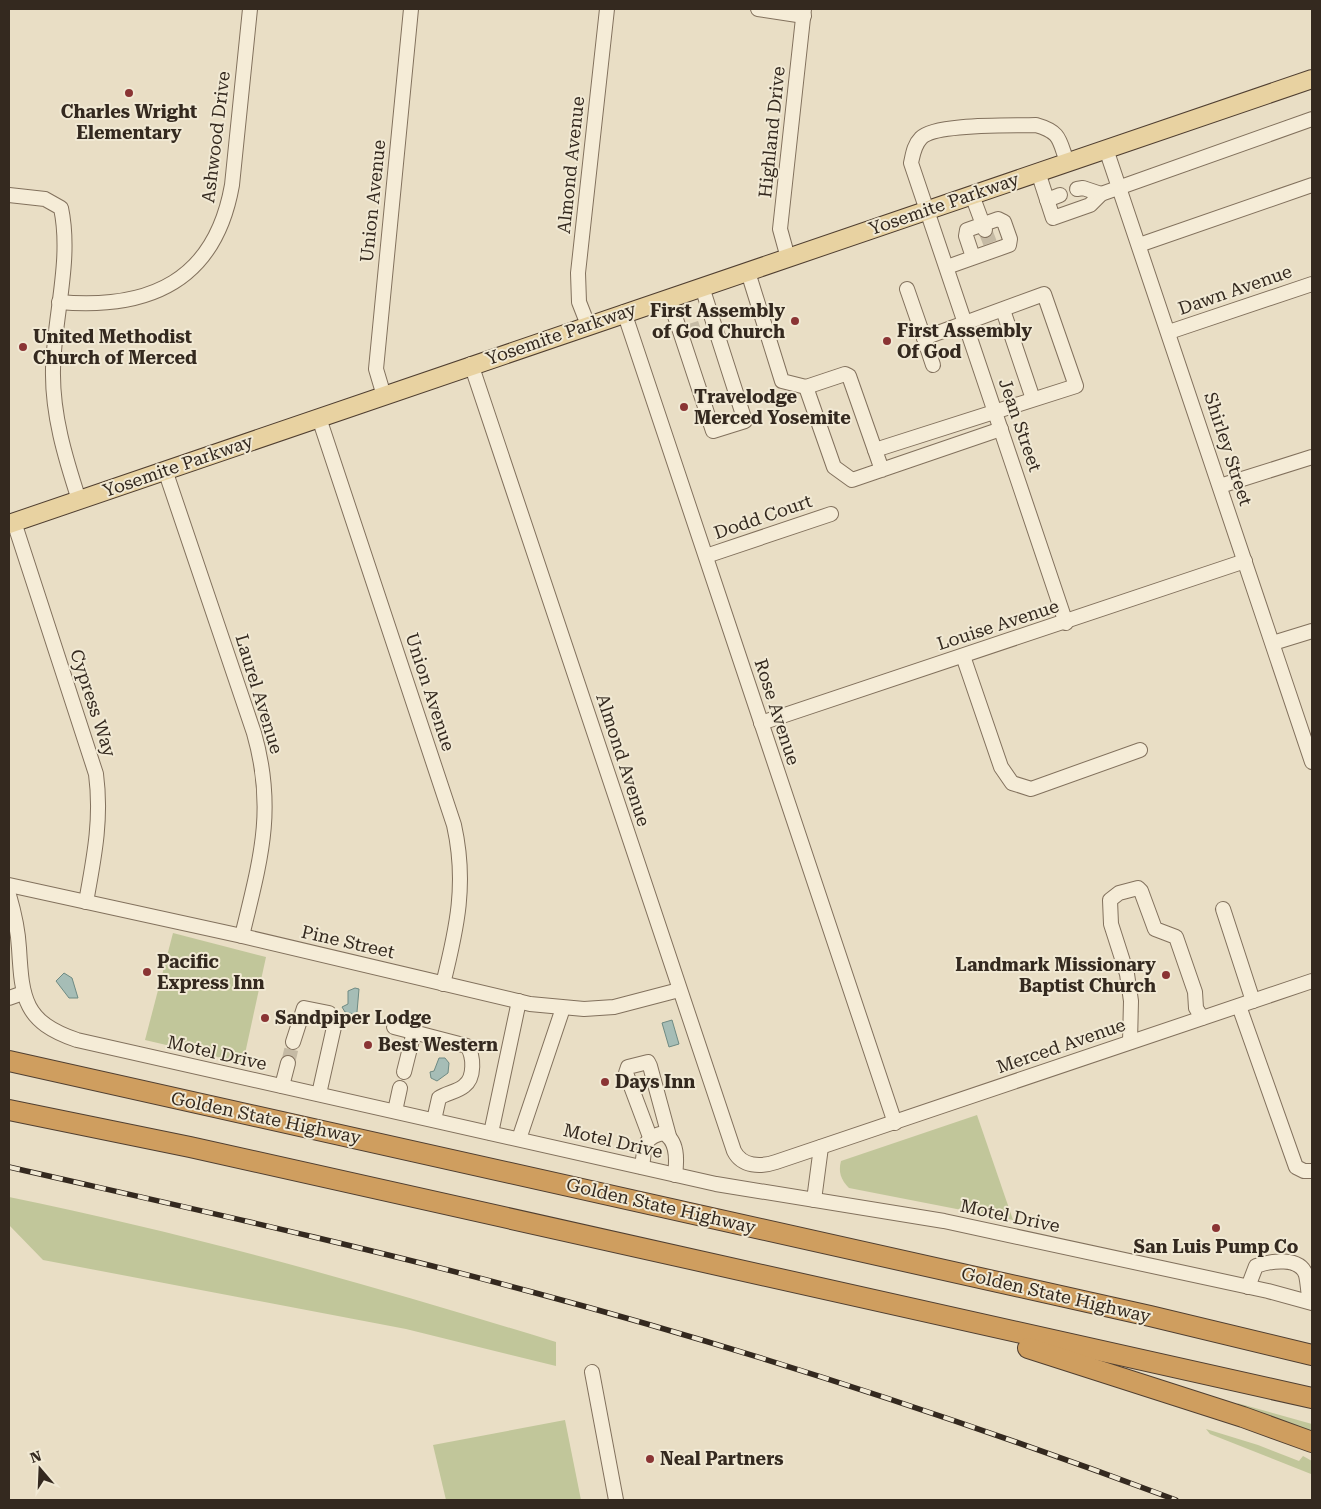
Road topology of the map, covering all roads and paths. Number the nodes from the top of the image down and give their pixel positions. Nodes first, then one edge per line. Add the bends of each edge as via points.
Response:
1 (250, 9) edge
2 (411, 9) edge
3 (607, 9) edge
4 (758, 9) edge
5 (804, 12) edge
6 (1312, 79) edge
7 (1312, 119) edge
8 (1106, 149) junction
9 (1067, 162) junction
10 (1038, 172) junction
11 (1312, 185) edge
12 (1119, 187) junction
13 (1077, 189) dead end
14 (1100, 194) junction
15 (9, 195) edge
16 (972, 195) junction
17 (1060, 195) dead end
18 (1047, 200) junction
19 (926, 211) junction
20 (984, 227) junction
21 (1139, 245) junction
22 (973, 257) junction
23 (788, 258) junction
24 (947, 266) junction
25 (748, 272) junction
26 (1312, 284) edge
27 (702, 287) junction
28 (907, 289) dead end
29 (669, 298) junction
30 (59, 302) junction
31 (1003, 310) junction
32 (624, 312) junction
33 (966, 324) junction
34 (588, 325) junction
35 (1169, 332) junction
36 (924, 338) junction
37 (471, 364) junction
38 (932, 365) dead end
39 (806, 387) junction
40 (384, 396) junction
41 (1033, 399) junction
42 (996, 413) junction
43 (319, 418) junction
44 (1001, 429) junction
45 (875, 450) junction
46 (1312, 457) edge
47 (165, 470) junction
48 (882, 470) junction
49 (1220, 486) junction
50 (79, 500) junction
51 (831, 514) dead end
52 (11, 523) edge
53 (706, 556) junction
54 (1245, 561) junction
55 (1066, 623) junction
56 (1312, 631) edge
57 (1273, 644) junction
58 (964, 656) junction
59 (761, 724) junction
60 (1140, 750) dead end
61 (1312, 762) edge
62 (9, 885) edge
63 (9, 895) edge
64 (86, 902) junction
65 (1223, 909) dead end
66 (242, 936) junction
67 (1312, 981) edge
68 (443, 984) junction
69 (679, 990) junction
70 (23, 994) junction
71 (9, 998) edge
72 (519, 1001) junction
73 (1253, 1001) junction
74 (1239, 1006) junction
75 (563, 1008) junction
76 (1202, 1018) junction
77 (394, 1027) dead end
78 (414, 1032) junction
79 (294, 1042) tunnel mouth
80 (1130, 1042) junction
81 (9, 1062) edge
82 (288, 1063) tunnel mouth
83 (404, 1072) dead end
84 (282, 1086) junction
85 (400, 1088) dead end
86 (319, 1094) junction
87 (9, 1110) edge
88 (395, 1111) junction
89 (434, 1120) junction
90 (896, 1123) junction
91 (490, 1133) junction
92 (669, 1136) junction
93 (650, 1137) junction
94 (519, 1139) junction
95 (821, 1147) junction
96 (746, 1163) joint
97 (642, 1167) junction
98 (1312, 1171) edge
99 (675, 1175) junction
100 (814, 1200) junction
101 (1248, 1287) junction
102 (1311, 1303) edge
103 (903, 1308) junction
104 (1312, 1355) edge
105 (592, 1372) dead end
106 (1312, 1398) edge
107 (1312, 1442) edge
108 (616, 1500) edge

1 - 30 street, Ashwood Drive via 232,185 228,208 212,244 186,274 160,290 109,304
2 - 40 street, Union Avenue via 376,369
3 - 34 street, Almond Avenue via 578,273 579,302
4 - 5 street
5 - 23 street, Highland Drive via 780,229
6 - 8 main road, Yosemite Parkway
7 - 12 street
8 - 9 main road, Yosemite Parkway
8 - 12 street, Shirley Street
9 - 10 main road, Yosemite Parkway
9 - 19 street, Jean Street via 1052,129 1036,125 939,129 922,137 915,146 911,163
10 - 16 main road, Yosemite Parkway
10 - 18 street
11 - 21 street
12 - 14 street
12 - 21 street, Shirley Street
13 - 14 street
14 - 18 street via 1090,205 1053,218
15 - 30 street via 44,199 61,208 66,233
16 - 19 main road, Yosemite Parkway
16 - 20 street
17 - 18 street
19 - 23 main road, Yosemite Parkway
19 - 24 street, Jean Street
20 - 22 street via 967,230
20 - 22 street via 998,219 1004,222 1009,244 991,247
21 - 35 street, Shirley Street
22 - 24 street
23 - 25 main road, Yosemite Parkway
24 - 33 street, Jean Street
25 - 27 main road, Yosemite Parkway
25 - 39 street via 782,381
26 - 35 street, Dawn Avenue
27 - 29 main road, Yosemite Parkway
27 - 29 street via 709,324 745,421 713,431 684,333
28 - 36 street
29 - 32 main road, Yosemite Parkway
30 - 50 street via 53,368 54,405
31 - 33 street
31 - 41 street
31 - 41 street via 1044,294 1076,386
32 - 34 main road, Yosemite Parkway
32 - 53 street, Rose Avenue
33 - 36 street
33 - 42 street, Jean Street
34 - 37 main road, Yosemite Parkway
35 - 49 street, Shirley Street
36 - 38 street
37 - 40 main road, Yosemite Parkway
37 - 69 street, Almond Avenue
39 - 45 street via 848,374
39 - 48 street via 835,470 852,480
40 - 43 main road, Yosemite Parkway
41 - 42 street
42 - 44 street, Jean Street
42 - 45 street
43 - 47 main road, Yosemite Parkway
43 - 68 street, Union Avenue via 454,826 460,854 461,892
44 - 48 street
44 - 55 street, Jean Street
45 - 48 street
46 - 49 street
47 - 50 main road, Yosemite Parkway
47 - 66 street, Laurel Avenue via 263,767 265,836
49 - 54 street, Shirley Street
50 - 52 main road, Yosemite Parkway
51 - 53 street, Dodd Court
52 - 64 street, Cypress Way via 96,774 98,833
53 - 59 street, Rose Avenue
54 - 55 street, Louise Avenue
54 - 57 street, Shirley Street
55 - 58 street, Louise Avenue
56 - 57 street
57 - 61 street, Shirley Street
58 - 59 street, Louise Avenue
58 - 60 street via 1001,767 1012,783 1031,789
59 - 90 street, Rose Avenue
62 - 64 street, Pine Street
63 - 70 street, Motel Drive via 17,931
64 - 66 street, Pine Street
65 - 73 street
66 - 68 street, Pine Street
67 - 73 street, Merced Avenue
68 - 72 street, Pine Street
69 - 75 street, Pine Street via 614,1007
69 - 96 street, Almond Avenue via 734,1151
70 - 71 street
70 - 84 street, Motel Drive via 36,1016 63,1035
72 - 75 street, Pine Street
72 - 91 street
73 - 74 street, Merced Avenue
74 - 76 street, Merced Avenue
74 - 98 street via 1296,1167
75 - 94 street
76 - 80 street, Merced Avenue
76 - 80 street via 1196,1008 1195,992 1176,937 1155,929 1138,888 1119,893 1110,900 1109,913 1127,974 1131,1001
77 - 78 street
78 - 83 street
78 - 89 street via 467,1046 473,1059 469,1081 439,1098
79 - 86 street via 304,1008 329,1014 334,1027
80 - 90 street, Merced Avenue
81 - 104 highway, Golden State Highway
82 - 84 street
84 - 86 street, Motel Drive
85 - 88 street
86 - 88 street, Motel Drive
87 - 103 highway via 190,1147
88 - 89 street, Motel Drive
89 - 91 street, Motel Drive
90 - 95 street, Merced Avenue
91 - 94 street, Motel Drive
92 - 93 street via 663,1133
92 - 93 street via 648,1062 632,1064 626,1073
92 - 99 street via 676,1155
93 - 97 street via 644,1148
94 - 97 street, Motel Drive
95 - 96 street, Merced Avenue via 767,1165
95 - 100 street
97 - 99 street, Motel Drive
99 - 100 street, Motel Drive
100 - 101 street, Motel Drive via 944,1221
101 - 102 street, Motel Drive
101 - 102 street via 1256,1266 1273,1261 1297,1264 1306,1273
103 - 106 highway
103 - 107 highway via 1244,1416
105 - 108 street

